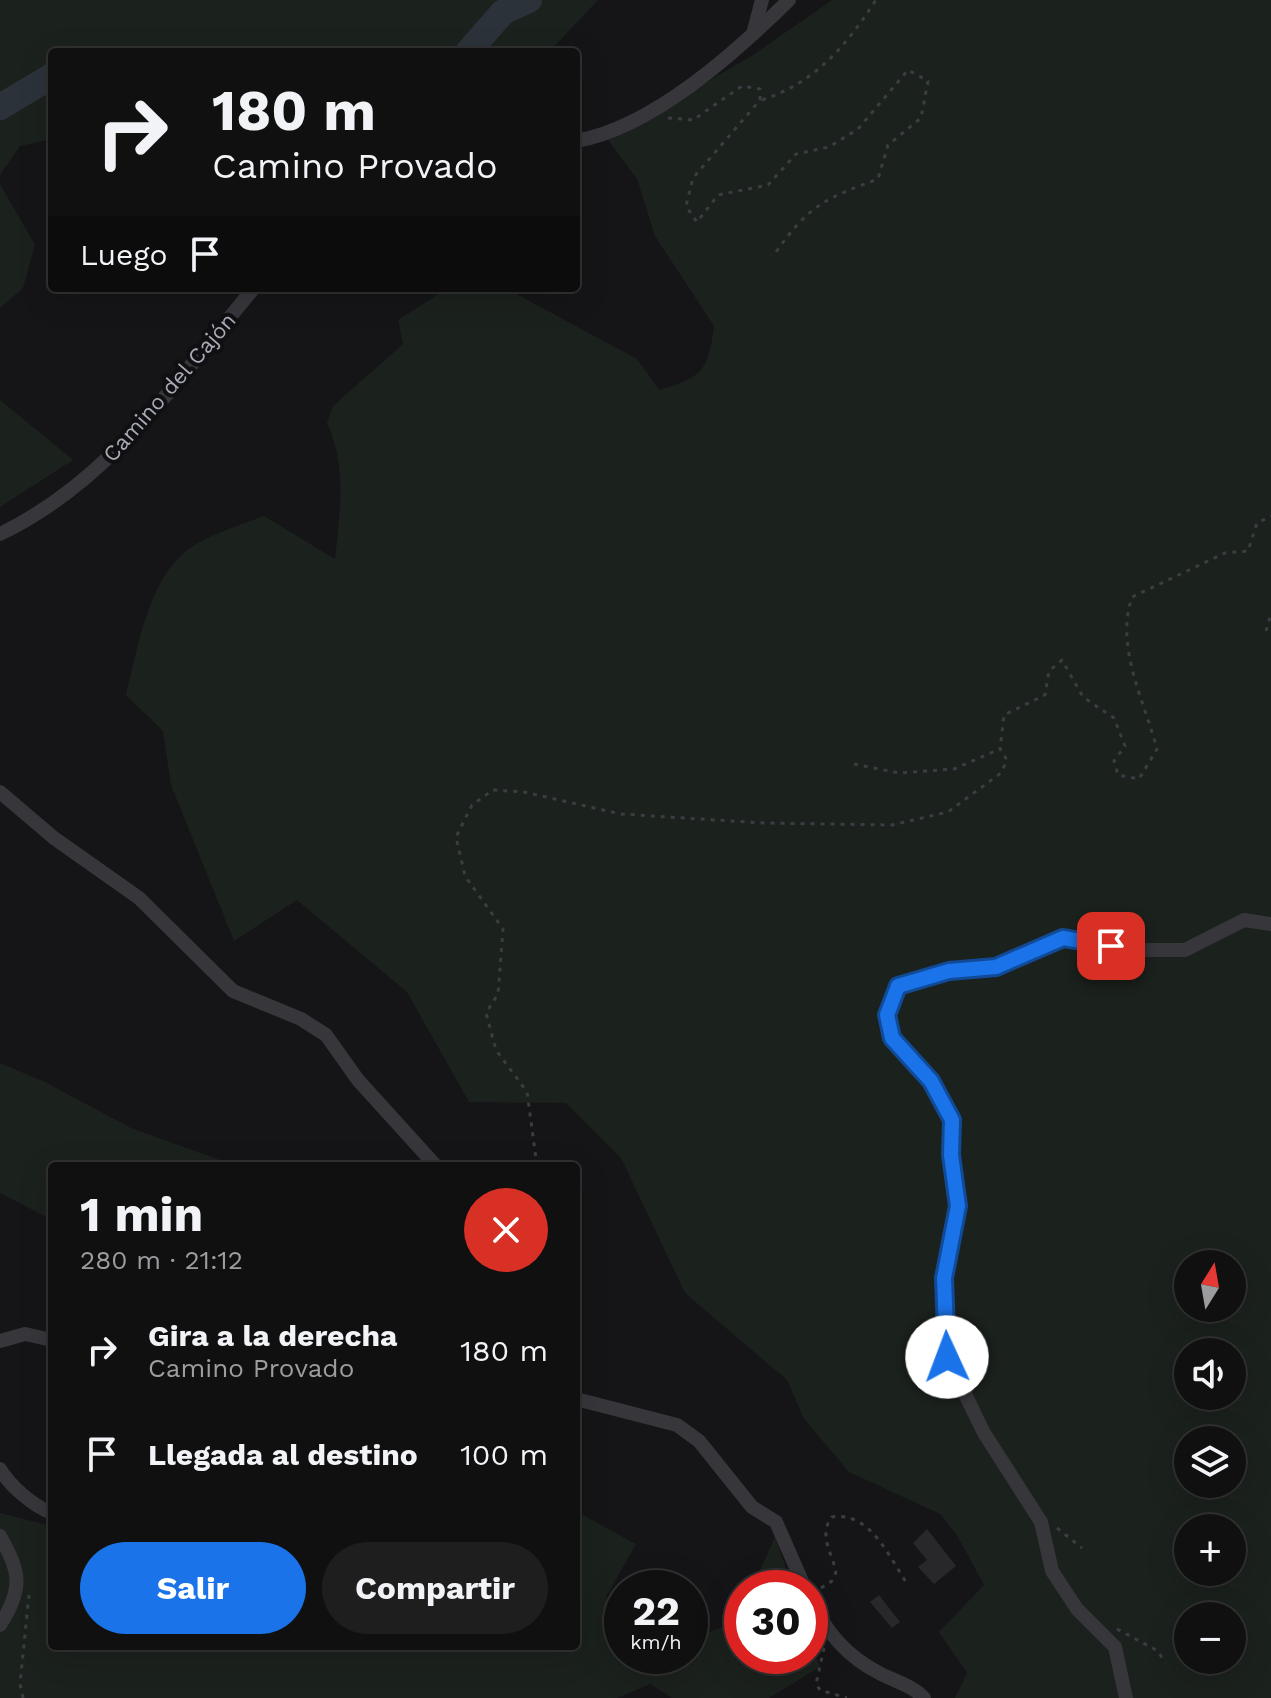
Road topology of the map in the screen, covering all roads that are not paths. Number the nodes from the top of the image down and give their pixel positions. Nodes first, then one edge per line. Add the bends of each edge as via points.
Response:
1 (762, 0) edge
2 (789, 0) edge
3 (752, 34) junction
4 (580, 140) edge
5 (251, 292) edge
6 (0, 534) edge
7 (0, 792) edge
8 (1271, 924) edge
9 (432, 1162) edge
10 (48, 1339) edge
11 (0, 1341) edge
12 (580, 1400) edge
13 (0, 1469) edge
14 (48, 1512) edge
15 (0, 1536) edge
16 (800, 1570) edge
17 (0, 1625) edge
18 (828, 1629) edge
19 (924, 1698) edge
20 (1126, 1698) edge

1 - 3 street
2 - 3 street
3 - 4 street via 648,111
5 - 6 street, Camino del Cajón via 163,401 96,470 55,503
7 - 9 street via 139,898 233,991 326,1035 358,1080
8 - 20 street via 1244,920 1185,950 1135,950 1063,938 996,967 949,971 898,986 887,1015 892,1038 931,1081 952,1120 958,1206 944,1278 947,1357 984,1433 1041,1522 1052,1571 1077,1609 1115,1647
10 - 11 street via 25,1334
12 - 16 street via 677,1425 699,1441 752,1507 776,1522
13 - 14 street
15 - 17 street via 18,1568 15,1602
18 - 19 street via 854,1659 913,1687

